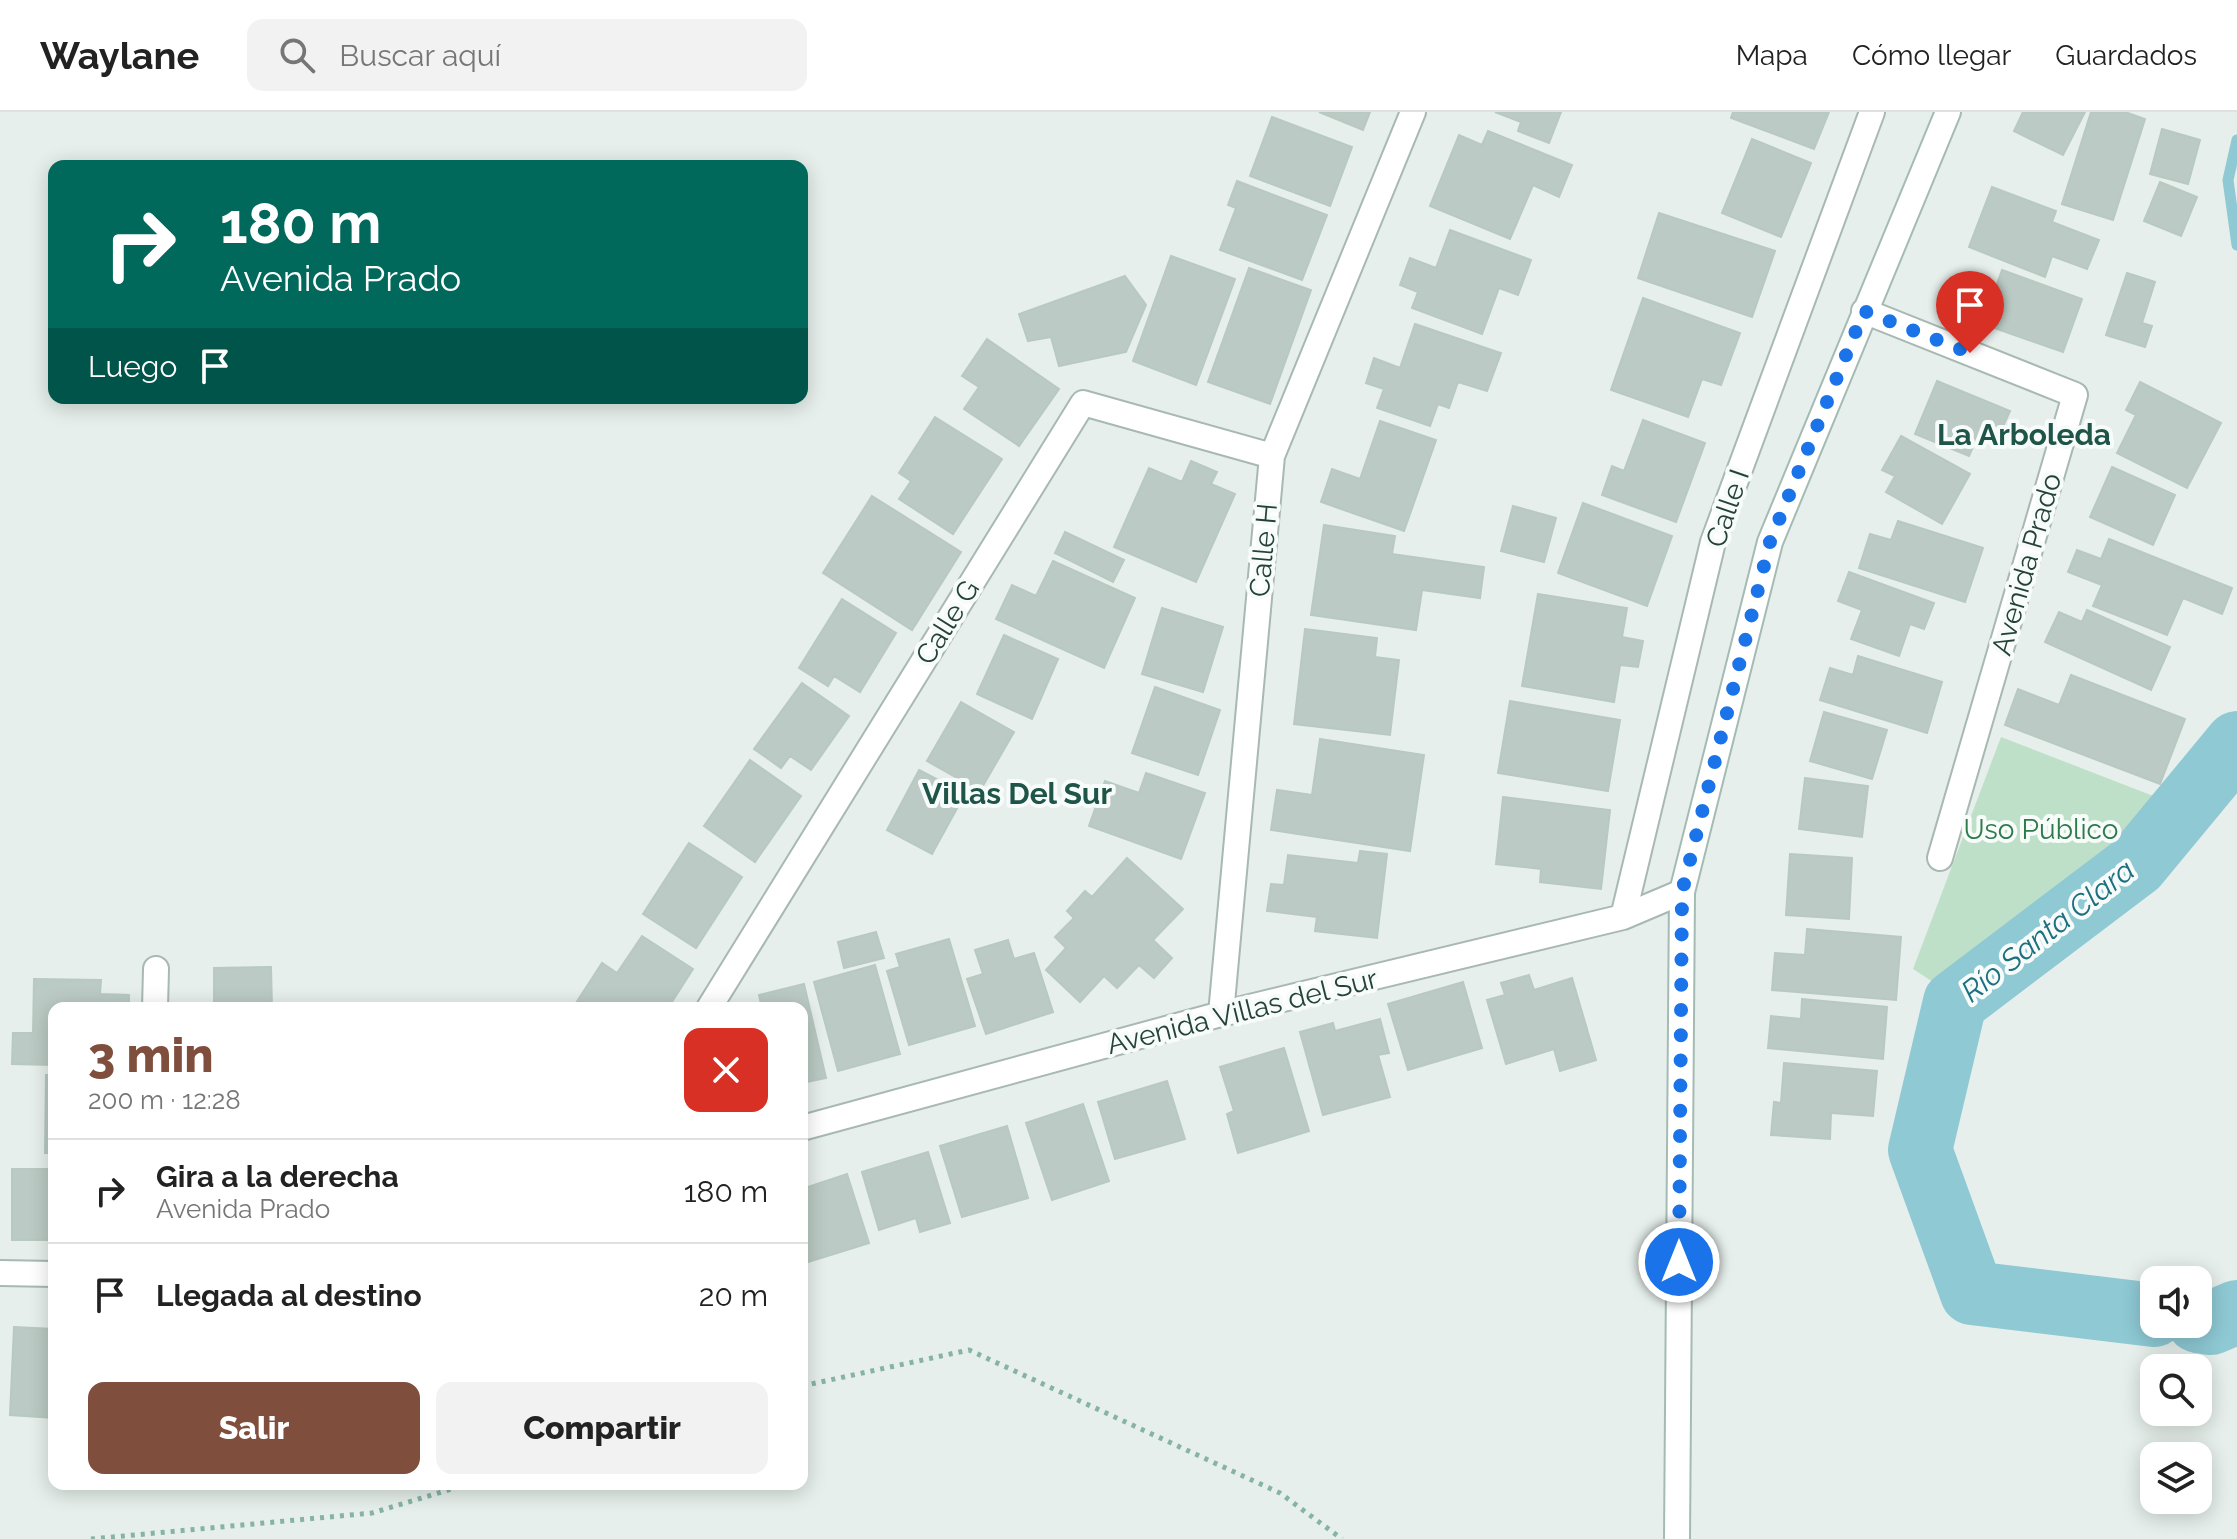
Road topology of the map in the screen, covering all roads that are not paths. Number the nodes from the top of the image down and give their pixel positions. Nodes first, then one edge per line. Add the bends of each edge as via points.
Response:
1 (1413, 112) edge
2 (1872, 112) edge
3 (1948, 112) edge
4 (1864, 311) junction
5 (1272, 456) junction
6 (1940, 858) dead end
7 (1682, 892) junction
8 (1623, 917) junction
9 (156, 969) dead end
10 (155, 1002) edge
11 (713, 1002) edge
12 (1221, 1014) junction
13 (808, 1126) edge
14 (0, 1273) edge
15 (48, 1274) edge
16 (1677, 1539) edge

1 - 5 street, Calle H
2 - 8 street, Calle I via 1713,542
3 - 4 street
4 - 6 street, Avenida Prado via 2075,395
4 - 7 street via 1770,542
5 - 11 street, Calle G via 1083,403
5 - 12 street, Calle H
7 - 8 street, Avenida Villas del Sur
7 - 16 street
8 - 12 street, Avenida Villas del Sur
9 - 10 street
12 - 13 street, Avenida Villas del Sur
14 - 15 street

